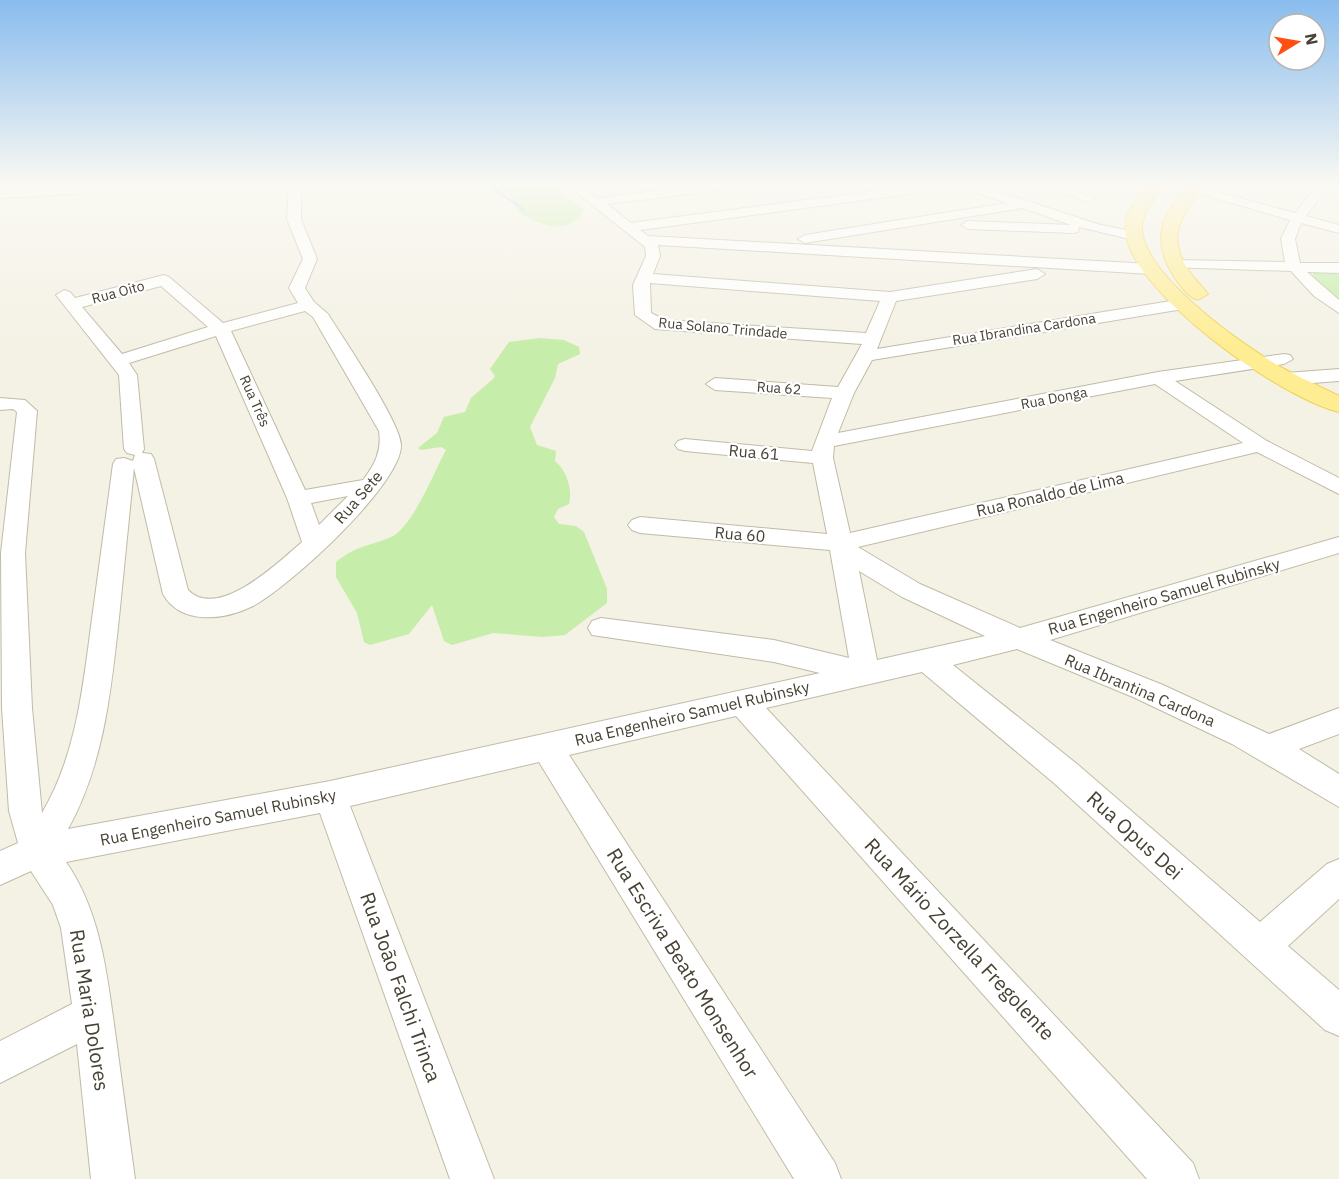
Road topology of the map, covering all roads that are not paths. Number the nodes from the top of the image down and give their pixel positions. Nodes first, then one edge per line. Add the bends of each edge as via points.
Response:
1 (302, 238) edge
2 (644, 238) edge
3 (807, 238) edge
4 (1135, 238) edge
5 (1138, 238) edge
6 (1167, 238) edge
7 (1289, 238) edge
8 (646, 240) junction
9 (793, 248) junction
10 (1174, 264) junction
11 (1060, 266) junction
12 (1294, 266) junction
13 (1339, 268) edge
14 (1150, 270) junction
15 (644, 278) junction
16 (164, 280) joint
17 (890, 297) junction
18 (1183, 304) junction
19 (308, 305) junction
20 (1339, 308) edge
21 (220, 329) junction
22 (868, 347) junction
23 (120, 360) junction
24 (1259, 363) junction
25 (1285, 369) junction
26 (1339, 375) edge
27 (1312, 376) junction
28 (1158, 378) junction
29 (715, 384) dead end
30 (1339, 391) edge
31 (844, 393) junction
32 (0, 404) edge
33 (1339, 405) edge
34 (685, 445) dead end
35 (1260, 445) junction
36 (823, 450) junction
37 (134, 458) junction
38 (372, 485) junction
39 (1339, 487) edge
40 (298, 498) junction
41 (640, 525) dead end
42 (314, 543) junction
43 (841, 545) junction
44 (1339, 545) edge
45 (601, 628) dead end
46 (1018, 639) junction
47 (927, 660) junction
48 (866, 673) junction
49 (741, 701) junction
50 (9, 711) edge
51 (1339, 721) edge
52 (547, 747) junction
53 (1269, 747) junction
54 (1339, 792) edge
55 (330, 796) junction
56 (38, 851) junction
57 (0, 868) edge
58 (1339, 876) edge
59 (1260, 947) junction
60 (93, 1014) junction
61 (1339, 1016) edge
62 (0, 1063) edge
63 (113, 1179) edge
64 (472, 1179) edge
65 (819, 1179) edge
66 (1177, 1179) edge

1 - 19 street via 310,259 297,288
2 - 8 street
3 - 9 street
4 - 14 main road
5 - 10 main road via 1154,245
6 - 10 main road
7 - 12 street via 1287,249
8 - 9 street
8 - 15 street, Rua Solano Trindade via 652,246 653,256
9 - 11 street
10 - 12 street
10 - 25 main road via 1193,289
11 - 14 street
11 - 17 street via 1040,274
12 - 13 street
12 - 20 street
14 - 18 main road
15 - 17 street
15 - 22 street, Rua Solano Trindade via 643,315 655,324
16 - 21 street, Rua Três
16 - 23 street, Rua Oito via 69,300
17 - 22 street
18 - 22 street, Rua Ibrandina Cardona
18 - 24 main road
19 - 21 street
19 - 38 street, Rua Sete via 320,314 389,431 389,457
21 - 23 street
21 - 40 street, Rua Três
22 - 31 street
23 - 37 street via 128,375
24 - 25 main road
24 - 28 street, Rua Donga
25 - 27 main road
25 - 33 main road
26 - 27 street
27 - 30 main road
28 - 35 street
28 - 36 street, Rua Donga
29 - 31 street, Rua 62
31 - 36 street
32 - 50 street, Rua Maria Dolores via 11,402 27,411 13,553
34 - 36 street, Rua 61
35 - 39 street
35 - 43 street, Rua Ronaldo de Lima
36 - 43 street
37 - 42 street, Rua Sete via 176,594 187,604 207,608 232,604 256,592
37 - 56 street via 96,697 67,800
38 - 40 street
38 - 42 street, Rua Sete
40 - 42 street, Rua Três
41 - 43 street, Rua 60
43 - 46 street, Rua Ibrantina Cardona via 862,562 931,601
43 - 48 street
44 - 46 street, Rua Engenheiro Samuel Rubinsky
45 - 48 street via 774,651
46 - 47 street, Rua Engenheiro Samuel Rubinsky
46 - 53 street, Rua Ibrantina Cardona via 1134,685
47 - 48 street, Rua Engenheiro Samuel Rubinsky
47 - 59 street, Rua Opus Dei via 1066,774
48 - 49 street, Rua Engenheiro Samuel Rubinsky
49 - 52 street, Rua Engenheiro Samuel Rubinsky
49 - 66 street, Rua Mário Zorzella Fregolente
50 - 56 street, Rua Maria Dolores via 25,811
51 - 53 street
52 - 55 street, Rua Engenheiro Samuel Rubinsky
52 - 65 street, Rua Escriva Beato Monsenhor
53 - 54 street, Rua Ibrantina Cardona via 1306,767
55 - 56 street, Rua Engenheiro Samuel Rubinsky
55 - 64 street, Rua João Falchi Trinca
56 - 57 street, Rua Engenheiro Samuel Rubinsky
56 - 60 street, Rua Maria Dolores via 68,896 79,928
58 - 59 street
59 - 61 street, Rua Opus Dei
60 - 62 street
60 - 63 street, Rua Maria Dolores

